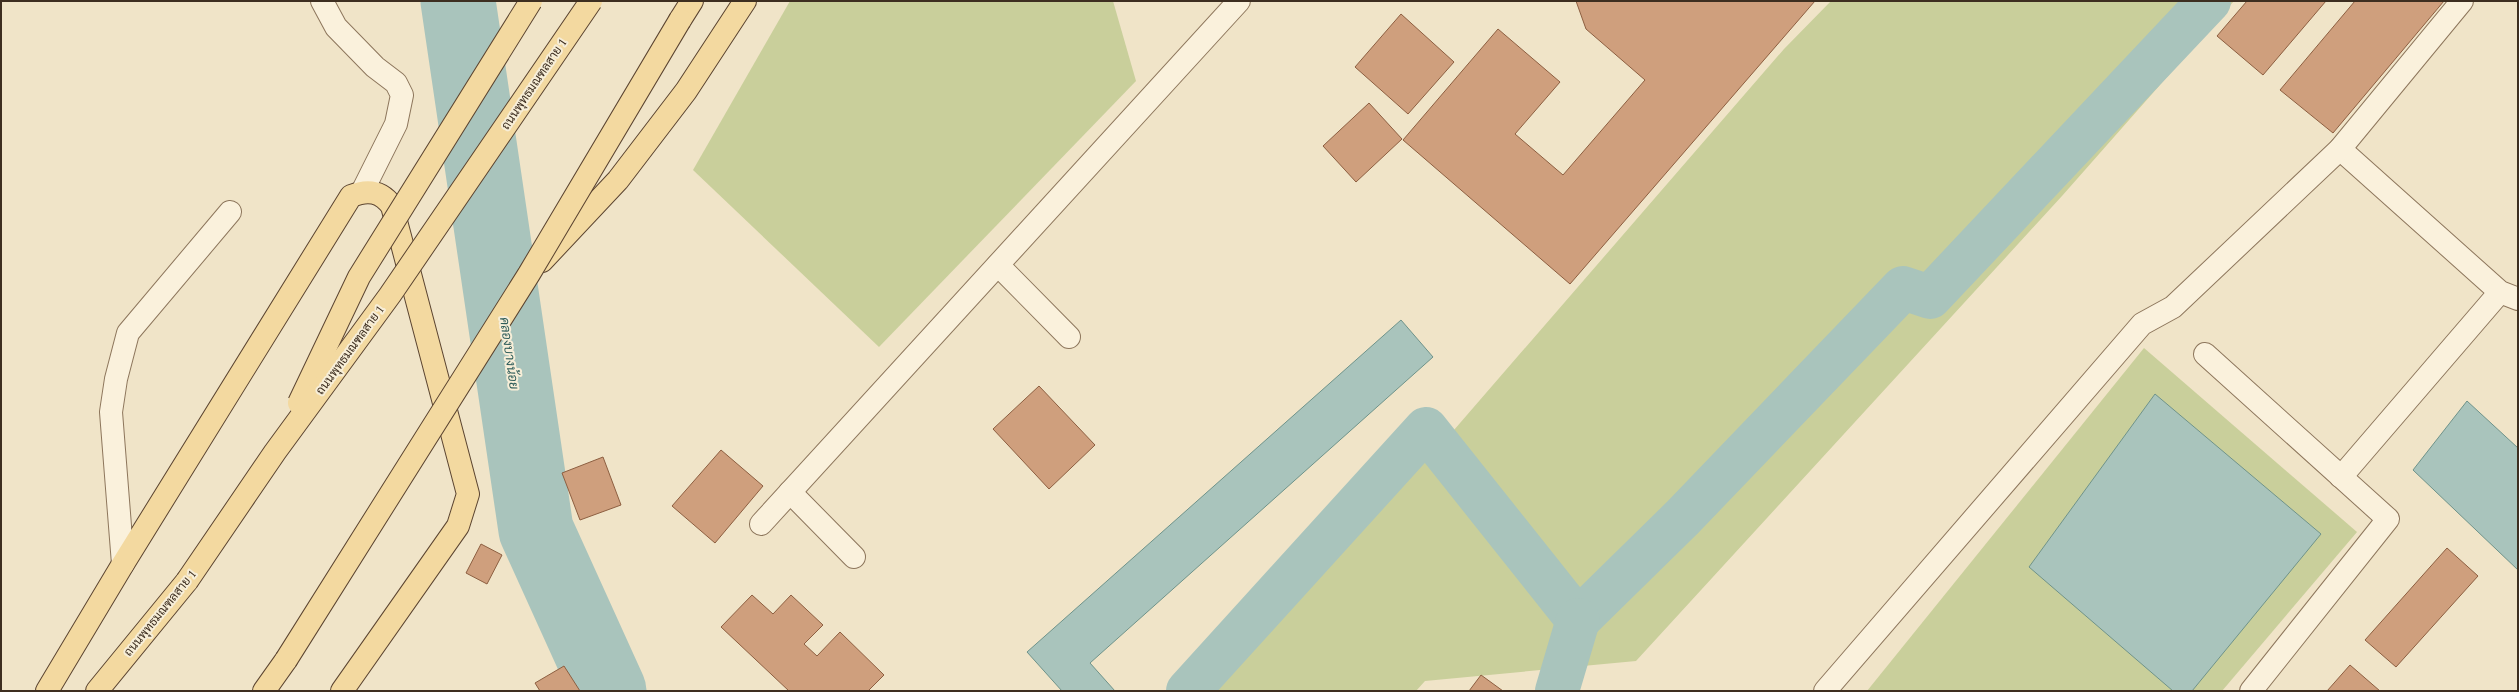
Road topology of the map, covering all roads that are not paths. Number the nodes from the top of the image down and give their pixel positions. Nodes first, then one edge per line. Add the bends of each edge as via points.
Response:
1 (322, 1) edge
2 (531, 1) edge
3 (591, 1) edge
4 (692, 1) edge
5 (744, 1) edge
6 (1239, 1) edge
7 (2462, 1) edge
8 (2340, 149) junction
9 (362, 192) junction
10 (230, 212) dead end
11 (998, 265) junction
12 (529, 274) junction
13 (2509, 296) edge
14 (1069, 337) dead end
15 (2205, 354) dead end
16 (275, 452) junction
17 (2341, 477) junction
18 (790, 492) junction
19 (761, 524) dead end
20 (854, 557) dead end
21 (123, 564) junction
22 (47, 691) edge
23 (97, 691) edge
24 (264, 691) edge
25 (342, 691) edge
26 (1825, 691) edge
27 (2251, 691) edge

1 - 9 street via 336,27 375,67 396,83 402,95 396,124
2 - 16 main road, bridge via 359,278
3 - 16 main road, ถนนพุทธมณฑลสาย 1, bridge via 390,295
4 - 12 main road, bridge
5 - 12 main road, bridge via 686,91 618,180
6 - 11 street
7 - 8 street
8 - 13 street
8 - 26 street via 2173,308 2142,324
9 - 21 main road via 351,196
9 - 25 main road via 376,192 392,206 468,494 458,526
10 - 21 street via 128,333 116,379 111,412
11 - 14 street
11 - 18 street
12 - 24 main road, bridge
13 - 17 street
15 - 17 street
16 - 23 main road, ถนนพุทธมณฑลสาย 1, bridge via 187,581
17 - 27 street via 2388,519
18 - 19 street
18 - 20 street
21 - 22 main road

